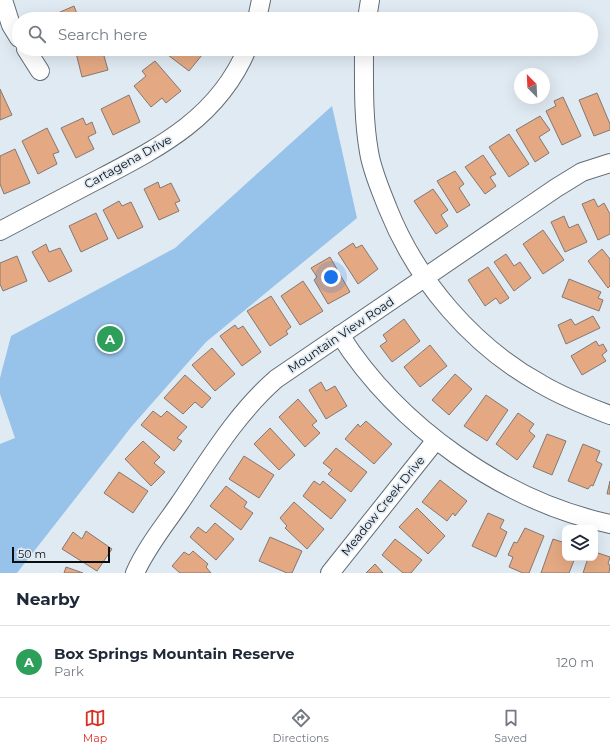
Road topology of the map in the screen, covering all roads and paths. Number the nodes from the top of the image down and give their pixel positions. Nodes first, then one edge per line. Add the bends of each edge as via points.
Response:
1 (3, 0) edge
2 (261, 0) edge
3 (370, 0) edge
4 (258, 12) edge
5 (368, 12) edge
6 (12, 26) edge
7 (30, 56) edge
8 (244, 56) edge
9 (364, 56) edge
10 (40, 71) dead end
11 (610, 163) edge
12 (0, 231) edge
13 (425, 278) junction
14 (340, 335) junction
15 (610, 415) edge
16 (436, 440) junction
17 (610, 524) edge
18 (134, 573) edge
19 (330, 573) edge

1 - 6 street
2 - 4 street
3 - 5 street
7 - 10 street
8 - 12 street, Cartagena Drive via 213,102 182,131 156,149
9 - 13 street via 364,116 369,154 399,237
11 - 13 street, Mountain View Road via 572,177
13 - 14 street, Mountain View Road
13 - 15 street via 450,310 476,337 501,357 540,384
14 - 16 street via 372,379
14 - 18 street, Mountain View Road via 276,379 241,413
16 - 17 street via 466,462 526,494 561,509
16 - 19 street, Meadow Creek Drive

